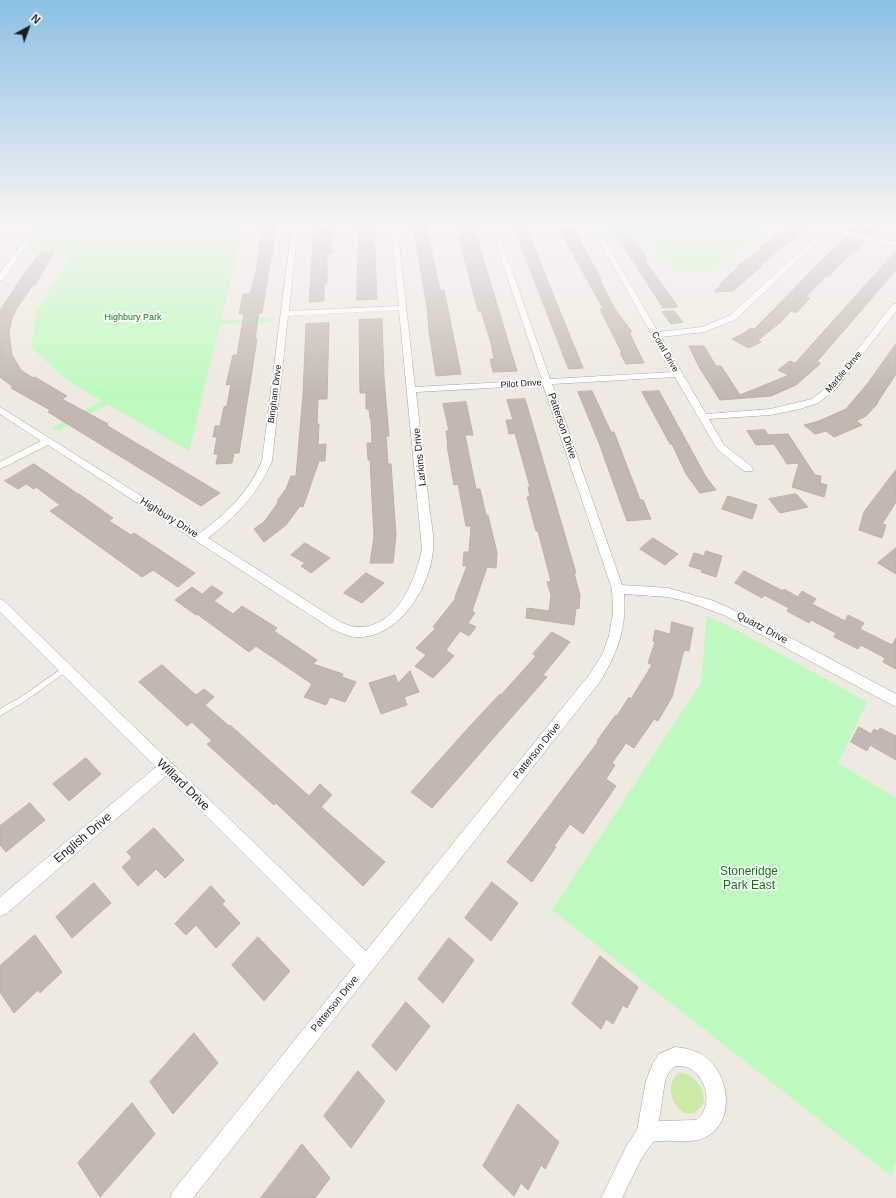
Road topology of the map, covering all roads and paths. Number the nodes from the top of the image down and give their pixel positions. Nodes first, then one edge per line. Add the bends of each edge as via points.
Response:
1 (288, 281) edge
2 (400, 281) edge
3 (512, 281) edge
4 (624, 281) edge
5 (772, 281) edge
6 (896, 306) edge
7 (403, 308) junction
8 (284, 314) junction
9 (655, 335) junction
10 (678, 374) junction
11 (546, 382) junction
12 (412, 390) junction
13 (0, 410) edge
14 (702, 417) junction
15 (48, 440) junction
16 (0, 466) edge
17 (748, 469) dead end
18 (201, 538) junction
19 (618, 589) junction
20 (1, 606) edge
21 (336, 626) joint
22 (67, 668) junction
23 (896, 701) edge
24 (0, 713) edge
25 (166, 768) junction
26 (0, 908) edge
27 (366, 964) junction
28 (647, 1133) dead end
29 (180, 1198) edge
30 (611, 1198) edge

1 - 8 street, Bingham Drive
2 - 7 street, Larkins Drive
3 - 11 street, Patterson Drive
4 - 9 street, Coral Drive
5 - 9 street via 732,318 719,325 698,331
6 - 14 street, Marble Drive via 833,388 815,401 770,412
7 - 8 street
7 - 12 street, Larkins Drive
8 - 18 street, Bingham Drive via 267,461 252,491 236,510
9 - 10 street, Coral Drive
10 - 11 street, Pilot Drive
10 - 14 street, Coral Drive
11 - 12 street, Pilot Drive
11 - 19 street, Patterson Drive
12 - 21 street, Larkins Drive via 428,539 424,571 420,583 404,606 383,626 362,633 349,632
13 - 15 street, Highbury Drive
14 - 17 street, Coral Drive via 720,446
15 - 16 street
15 - 18 street, Highbury Drive
18 - 21 street, Highbury Drive
19 - 23 street, Quartz Drive via 665,591 712,604 740,616
19 - 27 street, Patterson Drive via 618,626 603,666
20 - 22 street, Willard Drive
22 - 24 lane
22 - 25 street, Willard Drive
25 - 26 street, English Drive
25 - 27 street, Willard Drive
27 - 29 street, Patterson Drive
28 - 30 street via 635,1150

